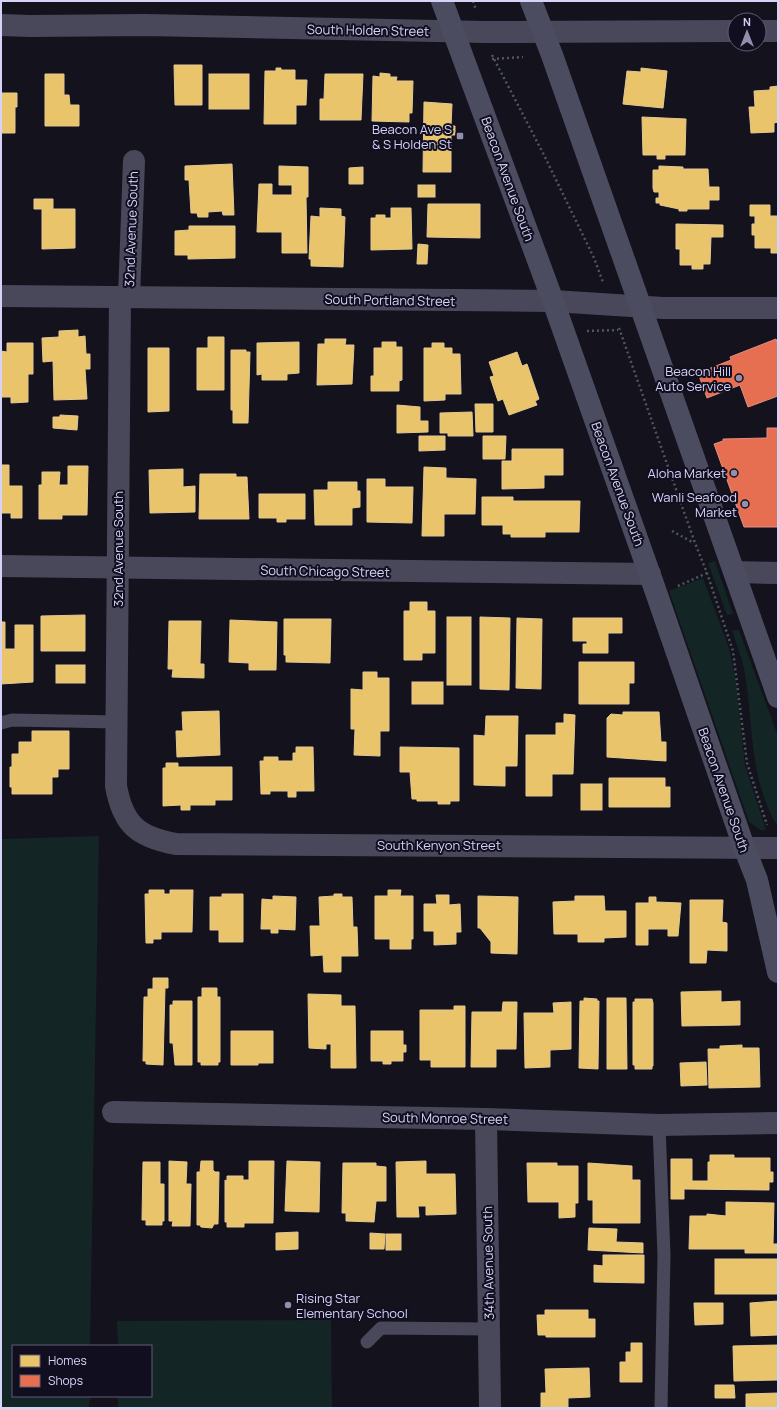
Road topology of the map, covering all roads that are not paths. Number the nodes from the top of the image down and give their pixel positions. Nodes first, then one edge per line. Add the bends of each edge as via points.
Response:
1 (442, 1) edge
2 (531, 1) edge
3 (1, 24) edge
4 (727, 31) edge
5 (767, 31) edge
6 (778, 31) edge
7 (454, 32) junction
8 (544, 33) junction
9 (134, 161) dead end
10 (1, 296) edge
11 (124, 297) junction
12 (553, 301) junction
13 (640, 306) junction
14 (778, 308) edge
15 (1, 566) edge
16 (117, 569) junction
17 (735, 572) junction
18 (778, 572) edge
19 (650, 574) junction
20 (778, 697) edge
21 (117, 722) junction
22 (1, 723) edge
23 (119, 801) joint
24 (774, 840) edge
25 (744, 846) junction
26 (778, 972) edge
27 (113, 1112) dead end
28 (486, 1119) junction
29 (778, 1123) edge
30 (658, 1125) junction
31 (488, 1329) junction
32 (367, 1342) dead end
33 (490, 1408) edge
34 (661, 1408) edge

1 - 7 main road, Beacon Avenue South
2 - 8 main road
3 - 7 street, South Holden Street
4 - 8 street, South Holden Street
5 - 6 street
7 - 8 street, South Holden Street
7 - 12 main road, Beacon Avenue South
8 - 13 main road
9 - 11 street, 32nd Avenue South
10 - 11 street, South Portland Street
11 - 12 street, South Portland Street
11 - 16 street, 32nd Avenue South
12 - 13 street, South Portland Street
12 - 19 main road, Beacon Avenue South
13 - 14 street, South Portland Street
13 - 17 main road
15 - 16 street, South Chicago Street
16 - 19 street, South Chicago Street
16 - 21 street, 32nd Avenue South
17 - 18 street
17 - 20 main road
19 - 25 main road, Beacon Avenue South
21 - 22 lane via 12,720
21 - 23 street, 32nd Avenue South via 116,786
23 - 25 street, South Kenyon Street via 131,825 141,833 156,840 176,844
24 - 25 street, South Kenyon Street
25 - 26 main road, Beacon Avenue South via 757,880
27 - 28 street, South Monroe Street
28 - 30 street, South Monroe Street
28 - 31 street, 34th Avenue South
29 - 30 street, South Monroe Street
30 - 34 lane via 664,1256
31 - 32 lane via 381,1328
31 - 33 street, 34th Avenue South

